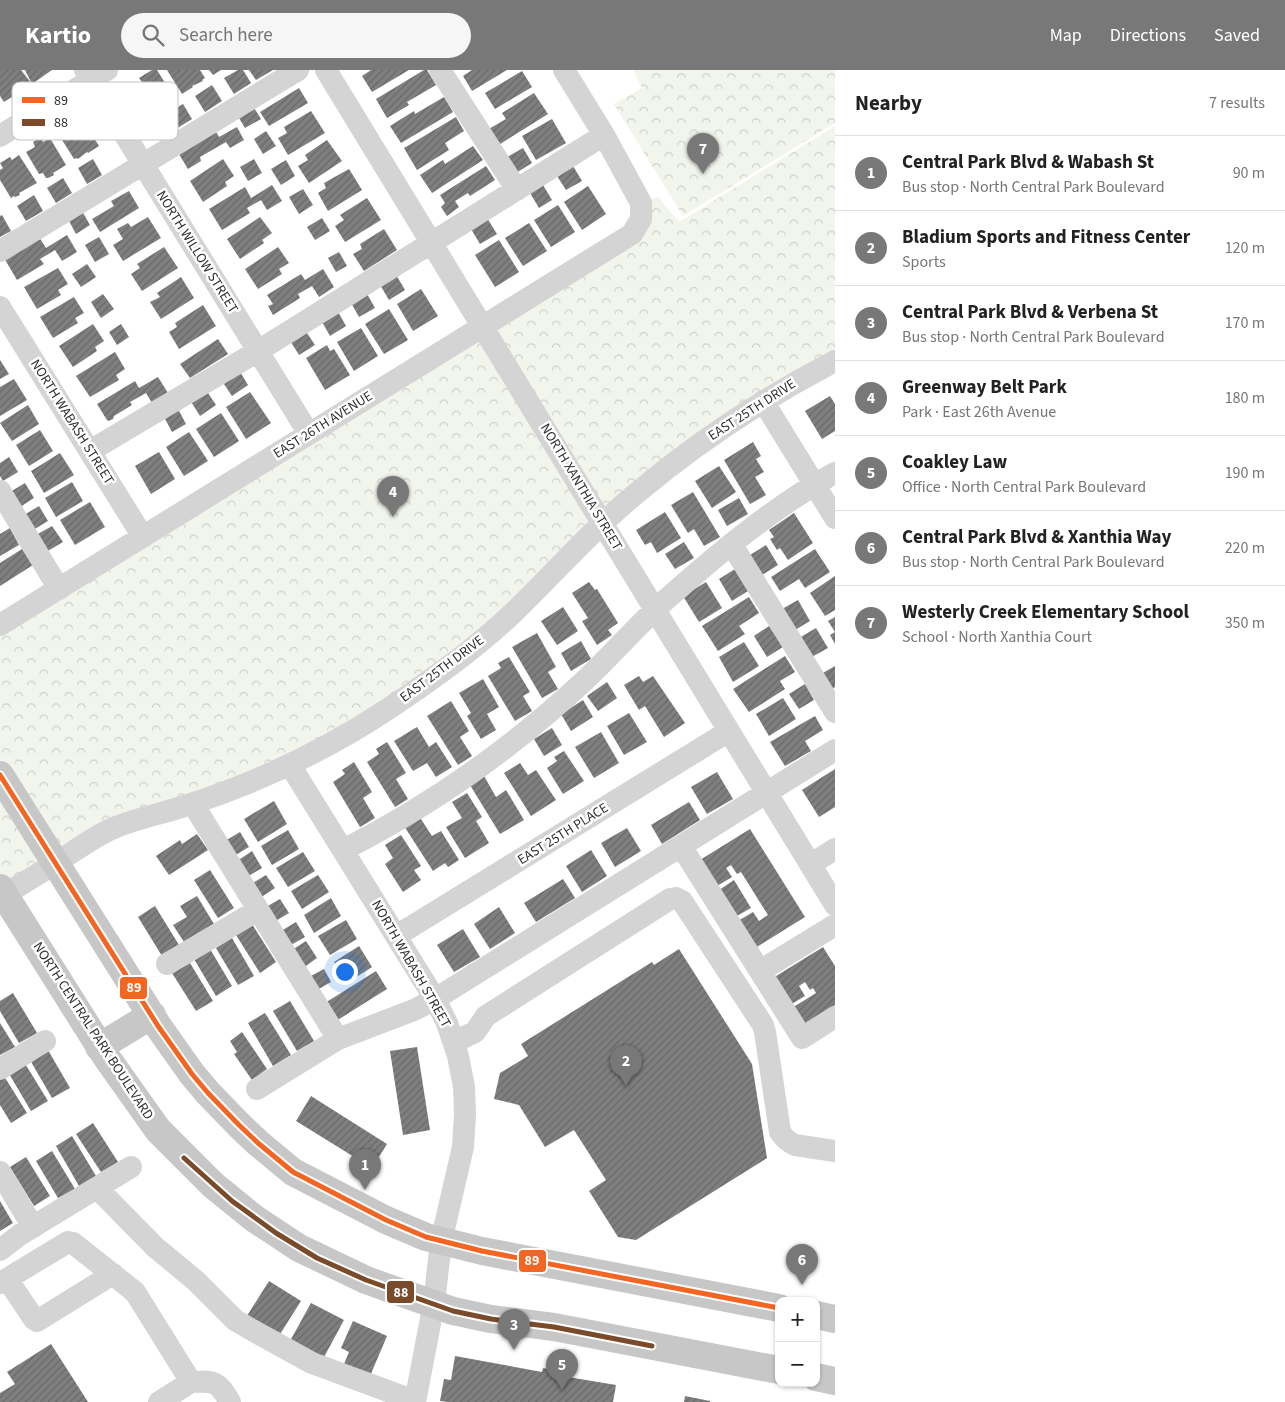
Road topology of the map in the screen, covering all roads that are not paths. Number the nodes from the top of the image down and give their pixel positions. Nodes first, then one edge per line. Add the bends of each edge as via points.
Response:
1 (298, 70) edge
2 (326, 70) edge
3 (440, 70) edge
4 (564, 70) edge
5 (94, 73) edge
6 (81, 82) edge
7 (12, 128) edge
8 (604, 135) junction
9 (0, 136) edge
10 (130, 140) edge
11 (142, 163) junction
12 (517, 190) junction
13 (431, 242) junction
14 (0, 251) edge
15 (0, 307) edge
16 (482, 327) junction
17 (258, 350) junction
18 (835, 361) edge
19 (763, 401) junction
20 (309, 434) junction
21 (90, 451) junction
22 (835, 473) edge
23 (814, 484) junction
24 (0, 491) edge
25 (835, 518) edge
26 (603, 523) junction
27 (143, 537) junction
28 (732, 545) junction
29 (59, 589) junction
30 (656, 610) junction
31 (0, 625) edge
32 (835, 712) edge
33 (730, 731) junction
34 (835, 750) edge
35 (290, 765) junction
36 (0, 775) edge
37 (767, 793) junction
38 (193, 804) junction
39 (681, 846) junction
40 (835, 849) edge
41 (343, 850) junction
42 (55, 864) junction
43 (810, 864) junction
44 (2, 894) edge
45 (835, 905) edge
46 (258, 910) junction
47 (835, 925) edge
48 (396, 936) junction
49 (167, 964) dead end
50 (760, 971) junction
51 (435, 999) junction
52 (152, 1015) junction
53 (835, 1017) edge
54 (338, 1039) junction
55 (45, 1041) dead end
56 (454, 1042) junction
57 (99, 1047) junction
58 (0, 1069) edge
59 (257, 1089) dead end
60 (835, 1151) edge
61 (131, 1168) dead end
62 (0, 1172) edge
63 (97, 1188) junction
64 (33, 1227) junction
65 (441, 1242) junction
66 (0, 1250) edge
67 (113, 1274) junction
68 (4, 1281) edge
69 (434, 1303) junction
70 (775, 1307) edge
71 (820, 1316) edge
72 (835, 1318) edge
73 (775, 1369) edge
74 (820, 1378) edge
75 (835, 1381) edge
76 (190, 1382) junction
77 (415, 1401) edge
78 (159, 1402) edge
79 (230, 1402) edge

1 - 11 street
2 - 13 street, NORTH XANTHIA STREET
3 - 12 street
4 - 8 street
5 - 6 street
7 - 9 street
8 - 12 street
8 - 16 street, EAST 26TH AVENUE via 641,203 641,219 632,234
10 - 11 street, NORTH WILLOW STREET
11 - 14 street
11 - 17 street, NORTH WILLOW STREET
12 - 13 street
13 - 16 street, NORTH XANTHIA STREET
13 - 17 street
15 - 21 street, NORTH WABASH STREET
16 - 20 street, EAST 26TH AVENUE
16 - 26 street, NORTH XANTHIA STREET
17 - 20 street, NORTH WILLOW STREET
17 - 21 street
18 - 19 street, EAST 25TH DRIVE
19 - 23 street
19 - 26 street, EAST 25TH DRIVE via 678,460
20 - 27 street, EAST 26TH AVENUE
21 - 27 street, NORTH WABASH STREET
22 - 23 street
23 - 25 street
23 - 28 street
24 - 29 street
26 - 30 street, NORTH XANTHIA STREET
26 - 35 street, EAST 25TH DRIVE via 477,644 386,710
27 - 29 street, EAST 26TH AVENUE
28 - 30 street
28 - 32 street
29 - 31 street, EAST 26TH AVENUE
30 - 33 street, NORTH XANTHIA STREET
30 - 41 street via 583,682 529,729 445,790
33 - 37 street, NORTH XANTHIA STREET
33 - 48 street, EAST 25TH PLACE
34 - 37 street
35 - 38 street, EAST 25TH DRIVE
35 - 41 street, NORTH WABASH STREET
36 - 42 main road
37 - 39 street
37 - 43 street, NORTH XANTHIA STREET
38 - 42 street, EAST 25TH DRIVE via 117,827
38 - 46 street
39 - 50 street
39 - 51 street
40 - 43 street
41 - 48 street, NORTH WABASH STREET
42 - 44 street, EAST 25TH DRIVE
42 - 52 main road
43 - 45 street, NORTH XANTHIA STREET
44 - 57 main road, NORTH CENTRAL PARK BOULEVARD
46 - 49 street
46 - 54 street
47 - 50 street
48 - 51 street, NORTH WABASH STREET
50 - 53 street via 802,1038
51 - 54 street
51 - 56 street, NORTH WABASH STREET
52 - 57 main road
52 - 65 main road via 208,1093 258,1143 294,1172 386,1220
54 - 59 street
55 - 58 street
56 - 60 street via 475,1032 486,1016 676,898 682,901 763,1025 780,1132 789,1143
56 - 65 street, NORTH WABASH STREET via 464,1087 465,1128
57 - 69 main road, NORTH CENTRAL PARK BOULEVARD via 158,1130 232,1201 318,1258 366,1280
61 - 63 street
62 - 64 street
63 - 64 street
63 - 77 street via 155,1247 196,1281 235,1320 312,1363
64 - 66 street
65 - 69 street, NORTH WABASH STREET
65 - 70 main road
67 - 68 street via 68,1242
67 - 68 street via 37,1321
67 - 76 street via 135,1292
69 - 73 main road, NORTH CENTRAL PARK BOULEVARD via 453,1311 491,1319 554,1327
69 - 77 street, NORTH WABASH STREET
71 - 72 main road
74 - 75 main road
76 - 78 street
76 - 79 street via 211,1381 219,1386

